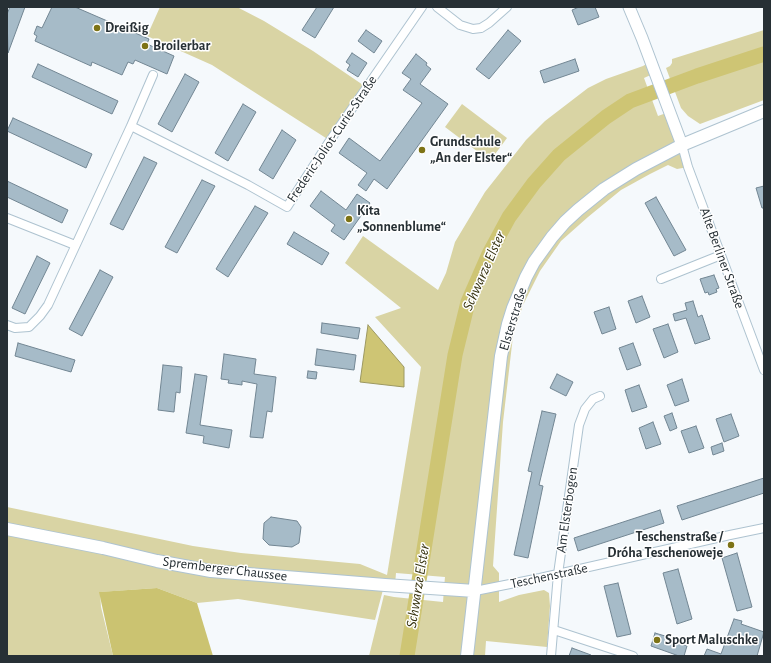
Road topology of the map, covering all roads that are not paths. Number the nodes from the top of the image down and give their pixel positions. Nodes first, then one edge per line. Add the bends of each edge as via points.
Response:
1 (422, 7) edge
2 (437, 7) edge
3 (507, 7) edge
4 (629, 7) edge
5 (153, 74) dead end
6 (764, 110) edge
7 (131, 126) junction
8 (682, 145) junction
9 (7, 218) edge
10 (75, 245) junction
11 (721, 255) junction
12 (662, 279) dead end
13 (7, 325) edge
14 (764, 370) edge
15 (600, 396) dead end
16 (764, 528) edge
17 (7, 529) edge
18 (558, 574) junction
19 (475, 591) junction
20 (554, 630) junction
21 (467, 656) edge
22 (551, 656) edge
23 (632, 656) edge

1 - 7 street, Frederic-Joliot-Curie-Straße via 287,207
2 - 3 street via 460,25 473,29 489,23
4 - 8 street
5 - 7 street
6 - 8 main road, Elsterstraße
7 - 10 street
8 - 11 street, Alte Berliner Straße
8 - 19 main road, Elsterstraße via 604,189 578,210 552,237 526,277 508,324 501,356
9 - 10 street
10 - 13 street via 48,305 40,316 29,327 15,328
11 - 12 street
11 - 14 street, Alte Berliner Straße
15 - 18 street, Am Elsterbogen via 591,401 581,418
16 - 18 street, Teschenstraße
17 - 19 main road, Spremberger Chaussee via 103,548 157,562 212,571
18 - 19 street, Teschenstraße
18 - 20 street, Am Elsterbogen
19 - 21 main road, Elsterstraße
20 - 22 street, Am Elsterbogen
20 - 23 street

